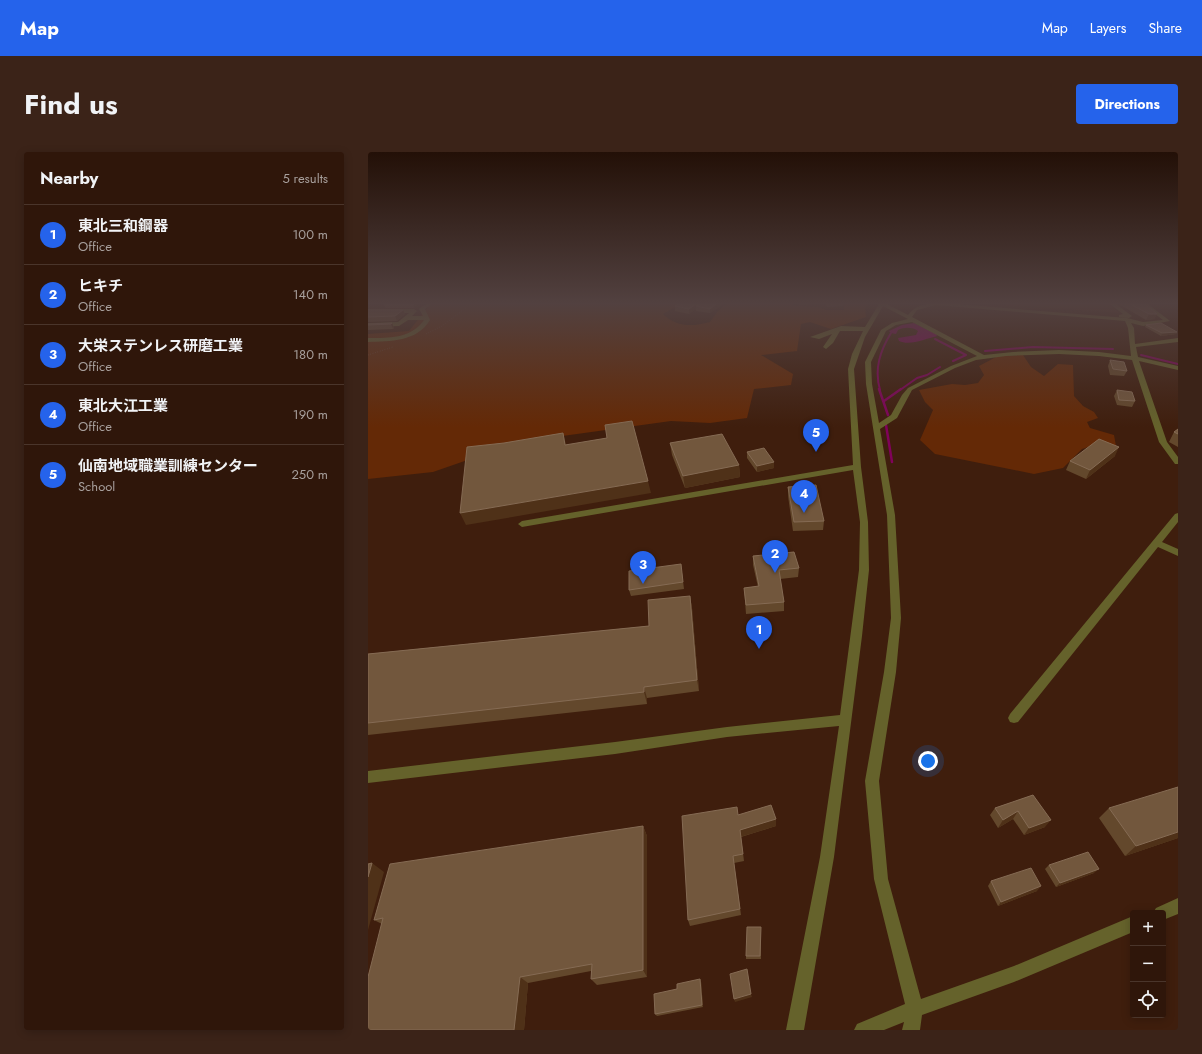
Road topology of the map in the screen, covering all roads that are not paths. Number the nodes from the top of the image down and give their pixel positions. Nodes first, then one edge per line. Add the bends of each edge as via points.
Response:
1 (859, 345) edge
2 (877, 345) edge
3 (961, 345) edge
4 (1140, 345) edge
5 (1132, 346) joint
6 (983, 357) junction
7 (1136, 358) junction
8 (1178, 368) edge
9 (877, 428) junction
10 (1178, 462) edge
11 (857, 467) junction
12 (1178, 516) edge
13 (522, 524) dead end
14 (1156, 543) junction
15 (1178, 553) edge
16 (1014, 718) dead end
17 (845, 720) junction
18 (368, 777) edge
19 (1178, 906) edge
20 (1166, 911) edge
21 (1130, 925) edge
22 (915, 1009) junction
23 (795, 1030) edge
24 (863, 1030) edge
25 (911, 1030) edge

1 - 11 street via 851,369
2 - 9 street via 868,362
3 - 6 street
4 - 5 street
5 - 7 street
6 - 7 street via 1066,351
6 - 9 street via 957,365 910,389 894,416
7 - 8 street
7 - 10 street via 1163,442
9 - 22 street via 891,515 896,618 872,781 881,878
11 - 13 street
11 - 17 street via 864,522 864,570
12 - 14 street
14 - 15 street
14 - 16 street
17 - 18 street via 727,732 472,766 433,768
17 - 23 street via 827,857
19 - 20 street
21 - 22 street via 1014,974
22 - 24 street
22 - 25 street

